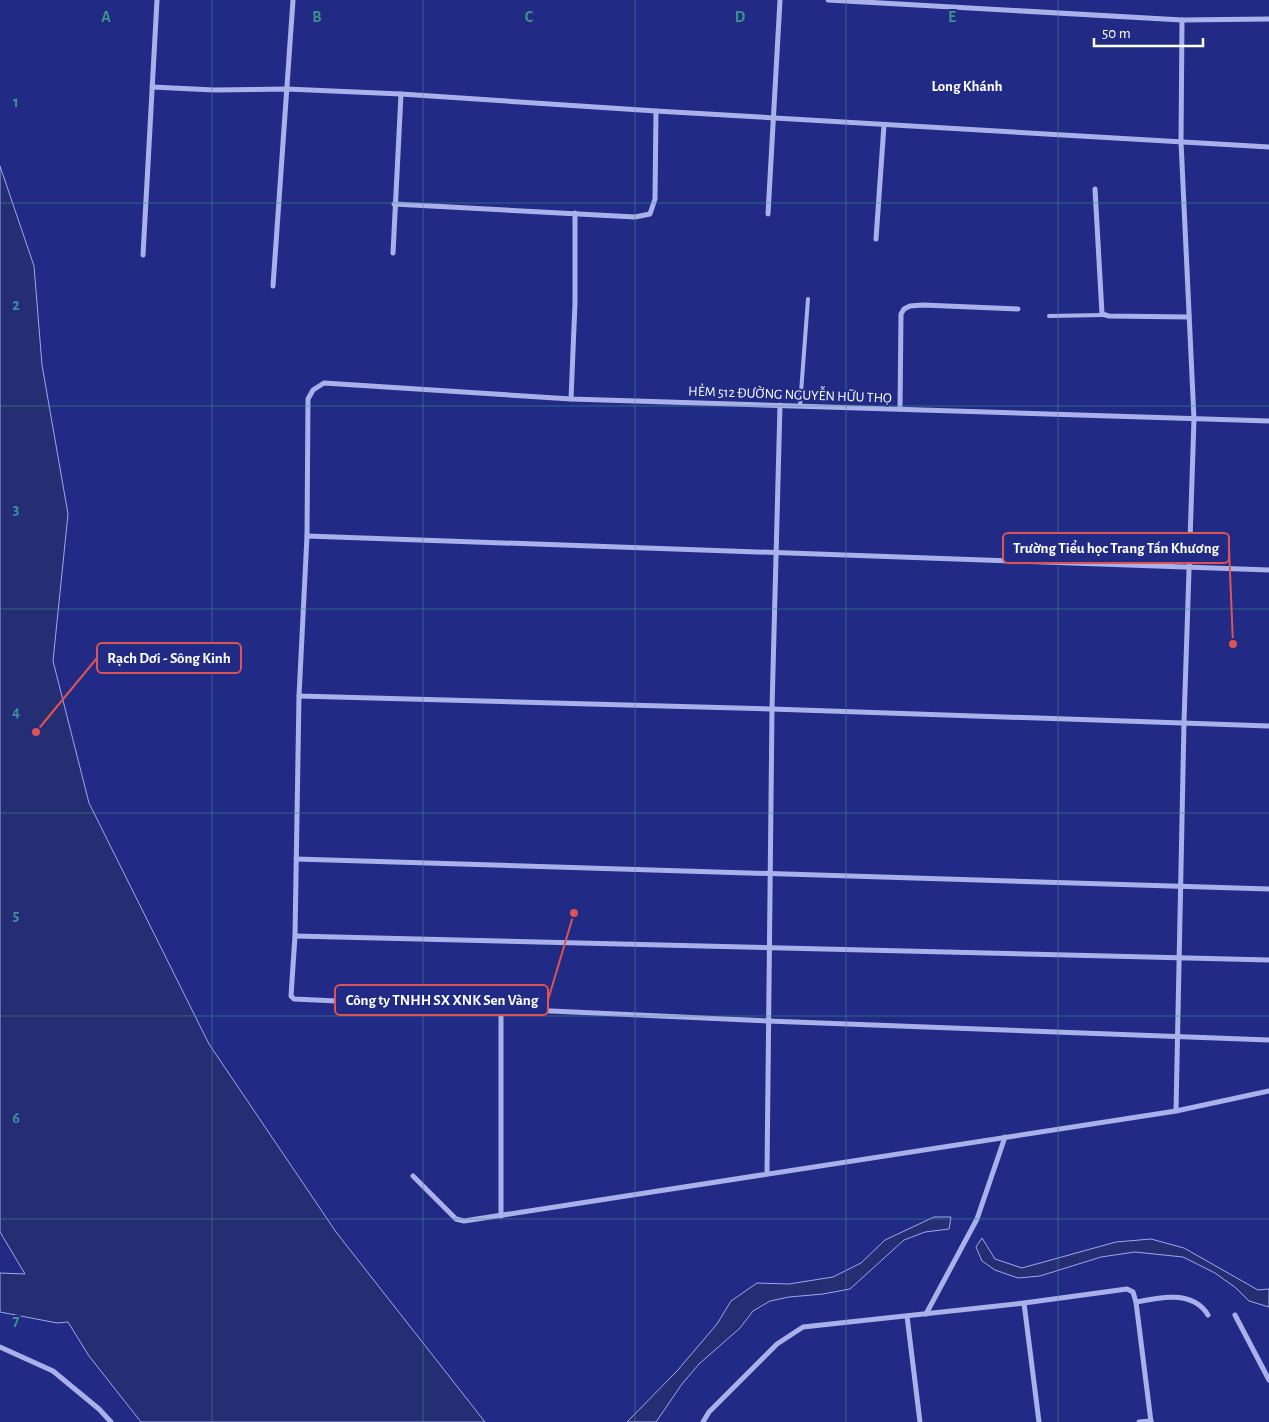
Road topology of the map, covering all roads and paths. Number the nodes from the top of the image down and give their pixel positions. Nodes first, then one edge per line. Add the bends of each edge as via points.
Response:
1 (157, 0) edge
2 (293, 0) edge
3 (780, 0) edge
4 (828, 0) edge
5 (1269, 19) edge
6 (1182, 20) junction
7 (152, 87) junction
8 (287, 89) junction
9 (401, 94) junction
10 (656, 111) junction
11 (774, 118) junction
12 (884, 125) junction
13 (1181, 142) junction
14 (1269, 148) edge
15 (1095, 189) dead end
16 (394, 204) junction
17 (575, 213) junction
18 (768, 214) dead end
19 (876, 239) dead end
20 (393, 253) dead end
21 (143, 255) dead end
22 (273, 286) dead end
23 (808, 299) dead end
24 (1018, 309) dead end
25 (1103, 315) junction
26 (1049, 316) dead end
27 (1189, 317) junction
28 (572, 399) junction
29 (780, 406) junction
30 (800, 406) junction
31 (900, 410) junction
32 (1194, 419) junction
33 (1269, 421) edge
34 (306, 536) junction
35 (776, 553) junction
36 (1189, 567) junction
37 (1269, 570) edge
38 (299, 696) junction
39 (772, 709) junction
40 (1184, 722) junction
41 (1269, 726) edge
42 (296, 858) junction
43 (770, 873) junction
44 (1180, 886) junction
45 (1269, 888) edge
46 (295, 936) junction
47 (769, 948) junction
48 (1179, 958) junction
49 (1269, 960) edge
50 (501, 1008) junction
51 (768, 1021) junction
52 (1177, 1036) junction
53 (1269, 1040) edge
54 (1269, 1091) edge
55 (1176, 1111) junction
56 (1005, 1137) junction
57 (766, 1174) junction
58 (413, 1176) dead end
59 (501, 1216) junction
60 (1136, 1302) junction
61 (1024, 1303) junction
62 (926, 1314) junction
63 (1208, 1315) dead end
64 (1235, 1315) dead end
65 (907, 1316) junction
66 (0, 1347) edge
67 (1269, 1380) edge
68 (1151, 1421) edge
69 (111, 1422) edge
70 (703, 1422) edge
71 (920, 1422) edge
72 (1039, 1422) edge
73 (1139, 1422) edge

1 - 7 street
2 - 8 street
3 - 11 street
4 - 6 street
5 - 6 street
6 - 13 street
7 - 8 street
7 - 21 street
8 - 9 street
8 - 22 street
9 - 10 street
9 - 16 street
10 - 11 street
10 - 17 street via 655,199 650,214 635,217
11 - 12 street
11 - 18 street
12 - 13 street
12 - 19 street
13 - 14 street
13 - 27 street
15 - 25 street
16 - 17 street
16 - 20 street
17 - 28 street
23 - 30 lane
24 - 31 street via 923,305 904,309 901,314
25 - 26 lane
25 - 27 street
27 - 32 street
28 - 29 street, HẺM 512 ĐƯỜNG NGUYỄN HỮU THỌ
28 - 34 street, HẺM 512 ĐƯỜNG NGUYỄN HỮU THỌ via 324,383 313,390 308,399
29 - 30 street, HẺM 512 ĐƯỜNG NGUYỄN HỮU THỌ
29 - 35 street
30 - 31 street, HẺM 512 ĐƯỜNG NGUYỄN HỮU THỌ
31 - 32 street, HẺM 512 ĐƯỜNG NGUYỄN HỮU THỌ
32 - 33 street, HẺM 512 ĐƯỜNG NGUYỄN HỮU THỌ
32 - 36 street
34 - 35 street
34 - 38 street
35 - 36 street
35 - 39 street
36 - 37 street
36 - 40 street
38 - 39 street
38 - 42 street
39 - 40 street
39 - 43 street
40 - 41 street
40 - 44 street
42 - 43 street
42 - 46 street
43 - 44 street
43 - 47 street
44 - 45 street
44 - 48 street
46 - 47 street
46 - 50 street via 291,996 294,998
47 - 48 street
47 - 51 street
48 - 49 street
48 - 52 street
50 - 51 street
50 - 59 street
51 - 52 street
51 - 57 street
52 - 53 street
52 - 55 street
54 - 55 street
55 - 56 street
56 - 57 street
56 - 62 street via 977,1219
57 - 59 street
58 - 59 street via 456,1219 464,1222
60 - 61 street via 1134,1292 1127,1289
60 - 63 street via 1177,1297 1192,1301 1204,1308
60 - 68 street
61 - 62 street
61 - 72 street
62 - 65 street
64 - 67 street
65 - 70 street via 803,1327 777,1344 709,1412
65 - 71 street
66 - 69 street via 53,1372
68 - 73 street

